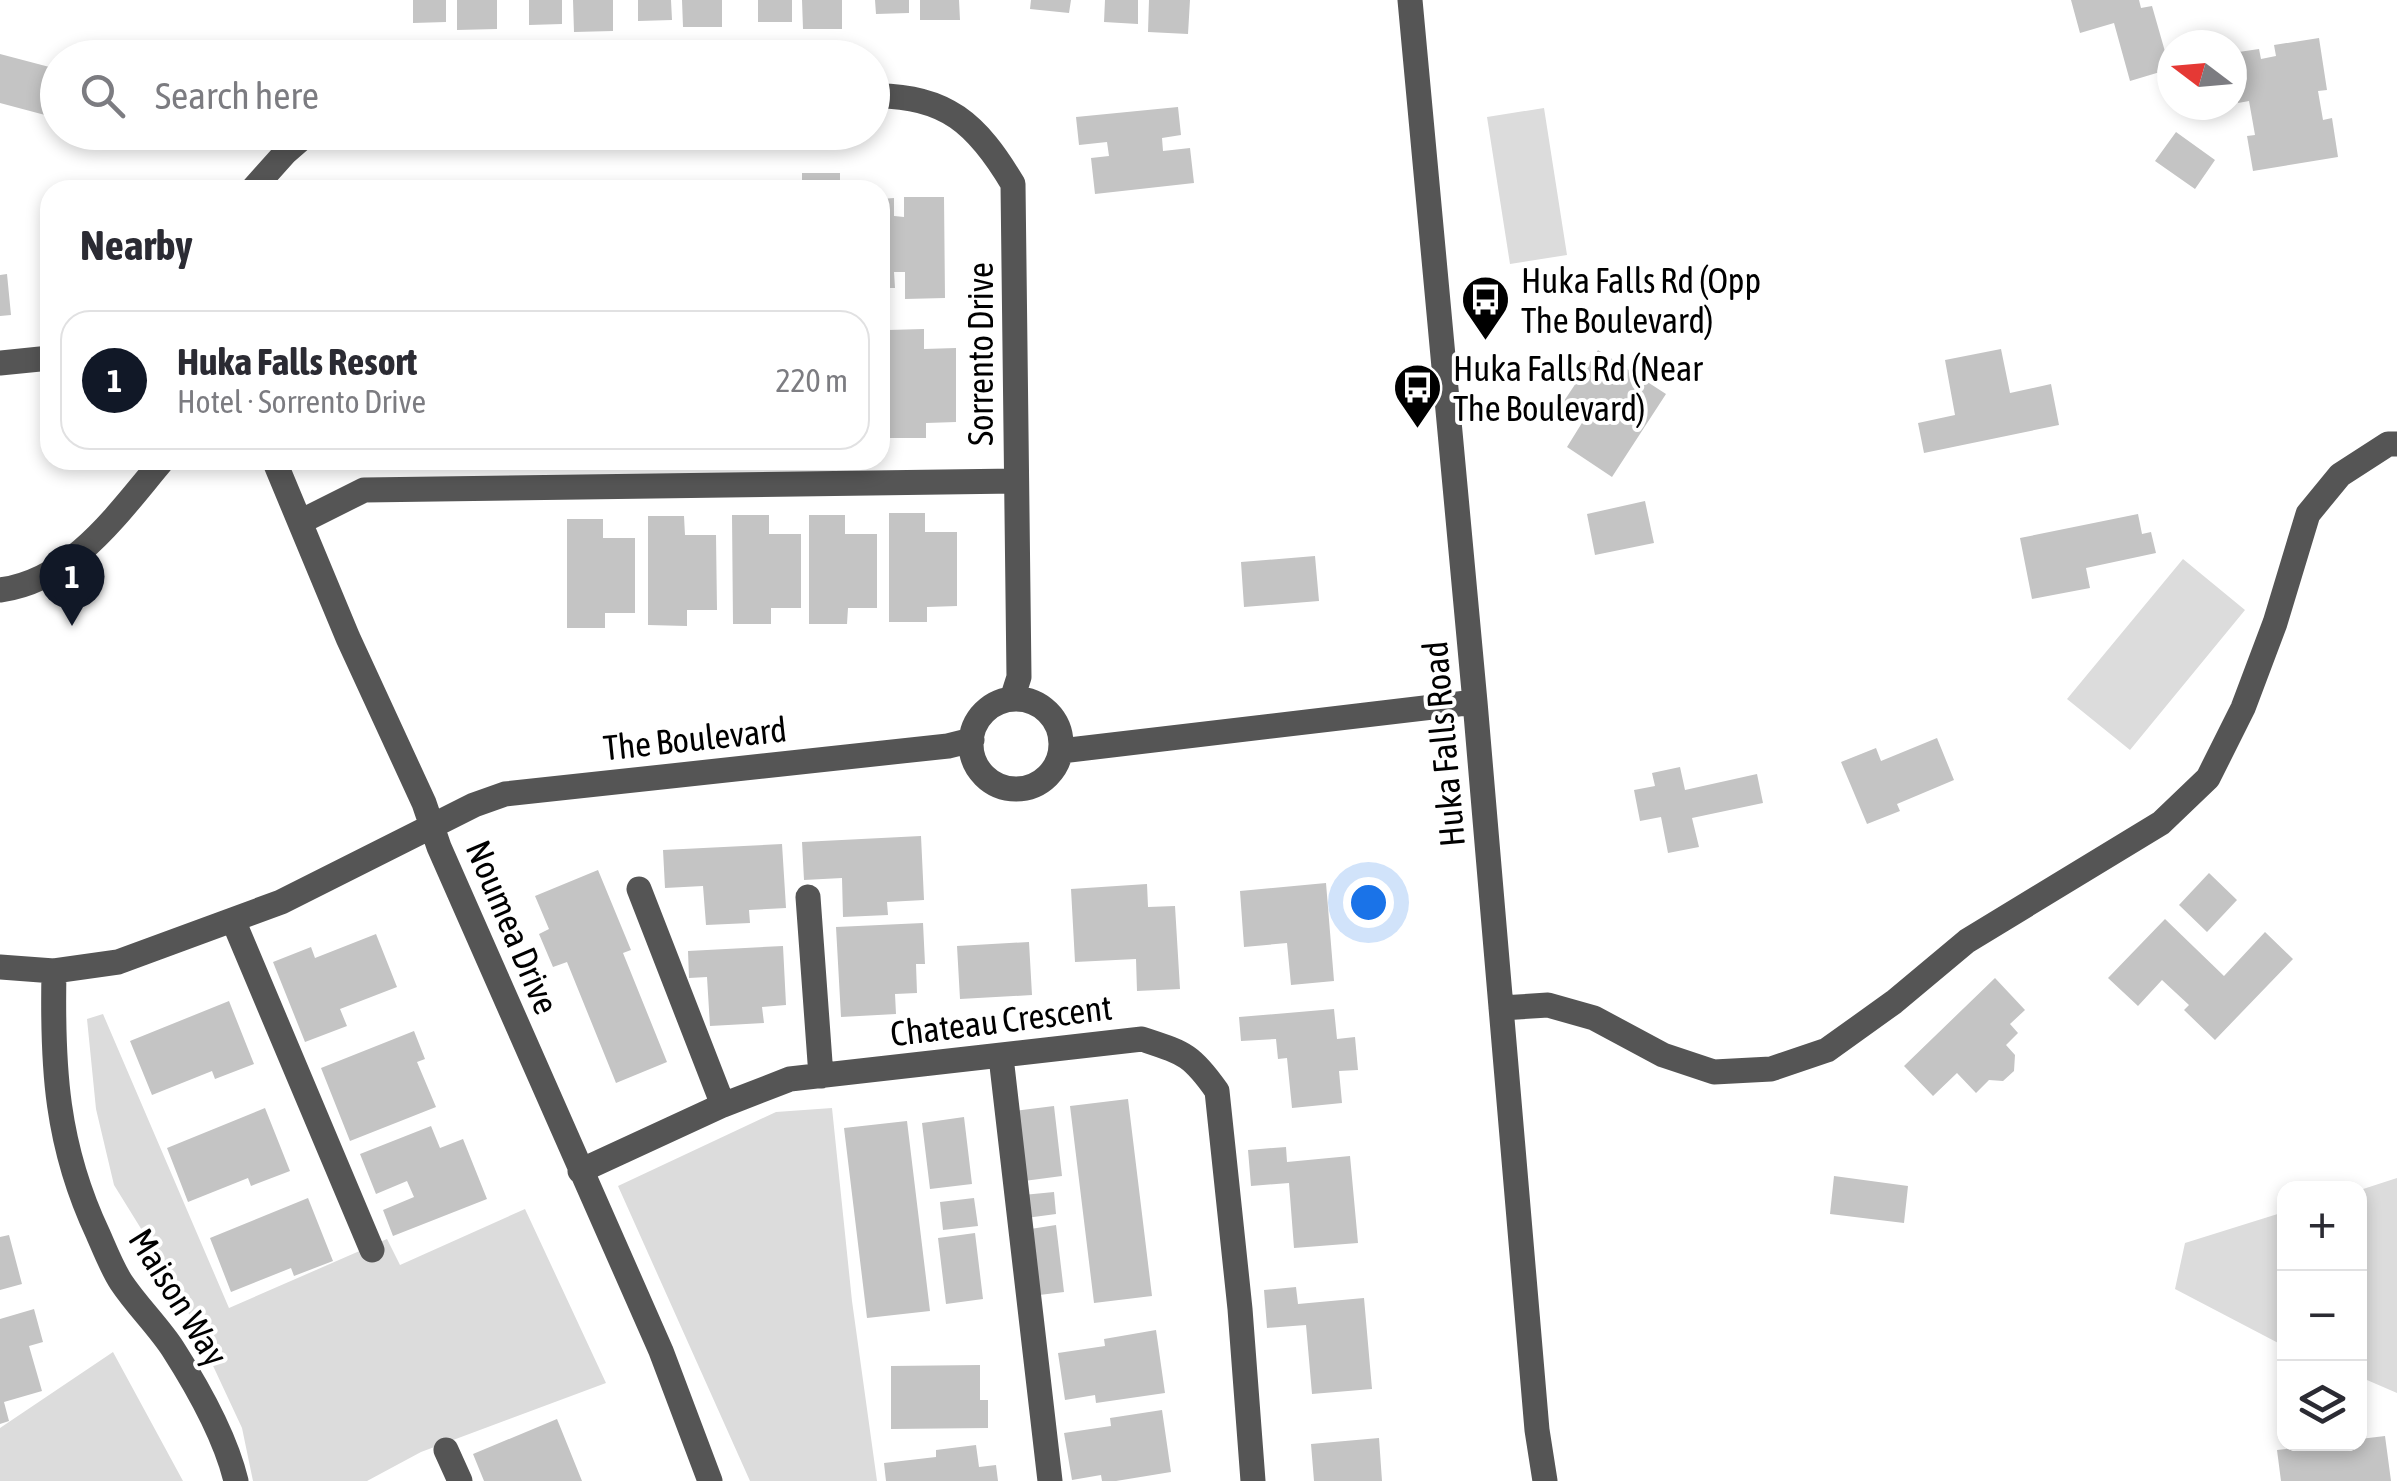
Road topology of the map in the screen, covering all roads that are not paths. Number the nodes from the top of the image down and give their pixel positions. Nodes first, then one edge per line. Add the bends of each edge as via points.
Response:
1 (1418, 1) edge
2 (890, 97) edge
3 (290, 150) edge
4 (261, 180) edge
5 (40, 359) edge
6 (0, 363) edge
7 (2397, 444) edge
8 (155, 470) edge
9 (278, 470) edge
10 (1016, 481) junction
11 (300, 522) junction
12 (0, 590) edge
13 (1012, 699) junction
14 (1475, 702) junction
15 (972, 740) junction
16 (1061, 750) junction
17 (432, 826) junction
18 (638, 889) dead end
19 (808, 897) dead end
20 (233, 920) junction
21 (0, 967) edge
22 (54, 971) junction
23 (1501, 1008) junction
24 (1001, 1057) junction
25 (821, 1076) junction
26 (723, 1105) junction
27 (580, 1172) junction
28 (372, 1250) dead end
29 (446, 1450) dead end
30 (236, 1481) edge
31 (460, 1481) edge
32 (710, 1481) edge
33 (1050, 1481) edge
34 (1253, 1481) edge
35 (1546, 1481) edge

1 - 14 street, Huka Falls Road
2 - 10 street, Sorrento Drive via 921,100 963,118 1014,184
3 - 4 street
5 - 6 street
7 - 23 street via 2340,476 2308,514 2243,708 2208,778 2161,823 1967,940 1827,1050 1770,1068 1714,1072 1663,1055 1594,1018 1548,1005
8 - 12 street via 91,545 29,586
9 - 11 street
10 - 11 street via 364,490
10 - 13 street, Sorrento Drive via 1020,678
11 - 17 street
13 - 15 street via 984,713
13 - 16 street via 1043,708 1054,720
14 - 16 street
14 - 23 street, Huka Falls Road
15 - 16 street via 973,756 989,780 1018,790 1046,777
15 - 17 street, The Boulevard via 505,794
17 - 20 street, Noumea Drive
17 - 27 street, Noumea Drive
18 - 26 street
19 - 25 street
20 - 22 street, Noumea Drive via 118,962
20 - 28 street
21 - 22 street, Noumea Drive
22 - 30 street, Maison Way via 56,1102 68,1158 120,1281 172,1348 206,1407
23 - 35 street, Huka Falls Road
24 - 25 street, Chateau Crescent
24 - 33 street
24 - 34 street, Chateau Crescent via 1142,1039 1196,1061 1217,1091
25 - 26 street, Chateau Crescent via 790,1079
26 - 27 street, Chateau Crescent
27 - 32 street, Noumea Drive via 661,1351
29 - 31 street

